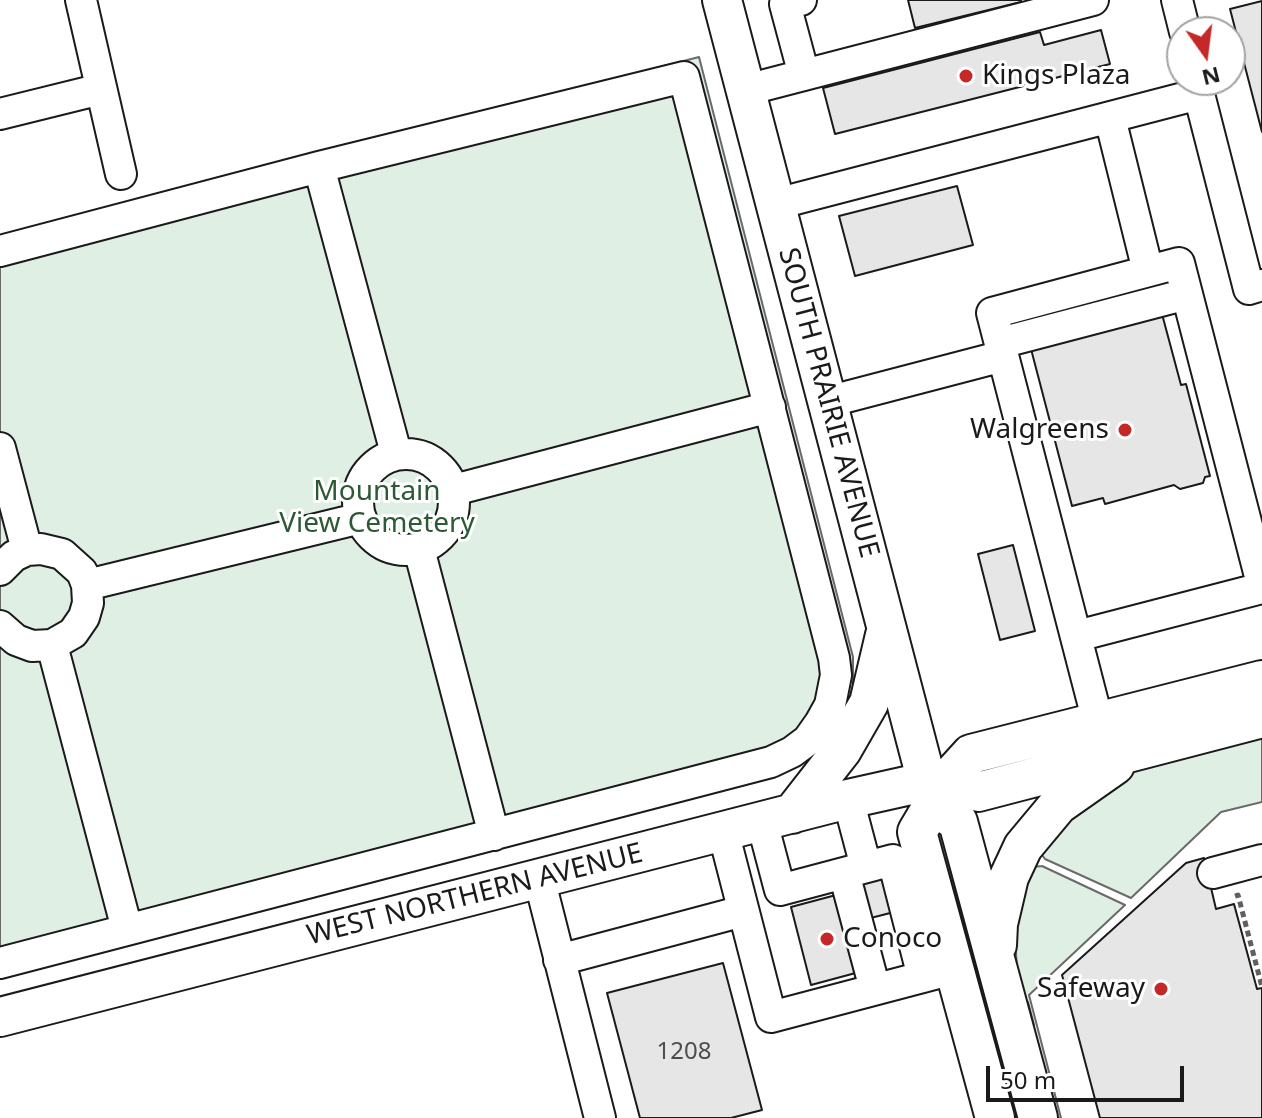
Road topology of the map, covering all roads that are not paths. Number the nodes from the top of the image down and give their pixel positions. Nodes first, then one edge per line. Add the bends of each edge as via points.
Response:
1 (81, 0) edge
2 (722, 0) edge
3 (801, 0) edge
4 (1093, 0) edge
5 (804, 75) junction
6 (101, 89) junction
7 (746, 90) junction
8 (1172, 96) edge
9 (1200, 96) edge
10 (0, 114) edge
11 (1110, 118) junction
12 (319, 167) junction
13 (121, 174) dead end
14 (776, 204) junction
15 (0, 251) edge
16 (1148, 271) junction
17 (1262, 285) edge
18 (1187, 294) junction
19 (1001, 350) junction
20 (827, 402) junction
21 (770, 407) junction
22 (0, 448) edge
23 (396, 453) junction
24 (454, 490) junction
25 (361, 518) junction
26 (419, 549) junction
27 (27, 550) junction
28 (0, 570) edge
29 (87, 585) junction
30 (1262, 586) edge
31 (0, 626) edge
32 (887, 629) junction
33 (1077, 636) junction
34 (52, 645) junction
35 (1262, 680) edge
36 (1262, 718) edge
37 (1098, 722) junction
38 (1133, 752) junction
39 (937, 788) junction
40 (848, 799) junction
41 (777, 818) junction
42 (723, 831) junction
43 (494, 835) junction
44 (1262, 860) edge
45 (857, 863) junction
46 (539, 878) junction
47 (777, 880) junction
48 (1218, 886) road end
49 (742, 906) junction
50 (127, 929) junction
51 (927, 930) junction
52 (864, 947) junction
53 (559, 960) junction
54 (0, 963) edge
55 (996, 964) junction
56 (938, 973) junction
57 (875, 989) junction
58 (0, 1017) edge
59 (600, 1118) edge
60 (995, 1118) edge
61 (1038, 1118) edge

1 - 6 street
2 - 7 main road, SOUTH PRAIRIE AVENUE
3 - 5 street via 785,4
4 - 5 street
5 - 7 street
6 - 10 street
6 - 13 street
7 - 14 main road, SOUTH PRAIRIE AVENUE
8 - 11 street
9 - 17 street via 1249,289
11 - 14 street
11 - 16 street
12 - 15 street
12 - 21 street via 684,77
12 - 23 street
14 - 20 main road, SOUTH PRAIRIE AVENUE
16 - 18 street via 1179,263
16 - 19 street via 992,313
18 - 19 street
18 - 30 street
19 - 20 street
19 - 33 street
20 - 32 main road, SOUTH PRAIRIE AVENUE
21 - 24 street
21 - 43 street via 834,658 834,690 820,723 808,740 771,762
22 - 27 street
23 - 24 street via 436,464
23 - 25 street via 366,475 358,505
24 - 26 street via 448,526
25 - 26 street via 384,544
25 - 29 street
26 - 43 street
27 - 28 street
27 - 29 street via 62,554 82,572
29 - 34 street via 84,617 73,633
30 - 33 street
31 - 34 street via 32,646
32 - 39 main road, SOUTH PRAIRIE AVENUE
32 - 41 main road via 869,703 842,750
33 - 37 street
34 - 50 street
35 - 37 main road, WEST NORTHERN AVENUE
36 - 38 main road
37 - 39 main road, WEST NORTHERN AVENUE via 971,754
38 - 39 main road via 978,792
38 - 55 main road via 1058,805 1023,847 1009,877 998,924
39 - 40 main road, WEST NORTHERN AVENUE
39 - 51 main road via 917,832
39 - 55 main road via 958,822
40 - 41 main road, WEST NORTHERN AVENUE
40 - 45 street
41 - 42 main road, WEST NORTHERN AVENUE
41 - 47 street
42 - 46 main road, WEST NORTHERN AVENUE
42 - 49 street
43 - 50 street
44 - 48 street
45 - 47 street
45 - 51 street via 893,860
45 - 52 street
46 - 53 street
46 - 58 main road, WEST NORTHERN AVENUE
47 - 49 street
49 - 53 street
49 - 57 street via 771,1017
50 - 54 street
51 - 52 street
51 - 56 main road
52 - 57 street
53 - 59 street
55 - 61 main road
56 - 57 street
56 - 60 main road

